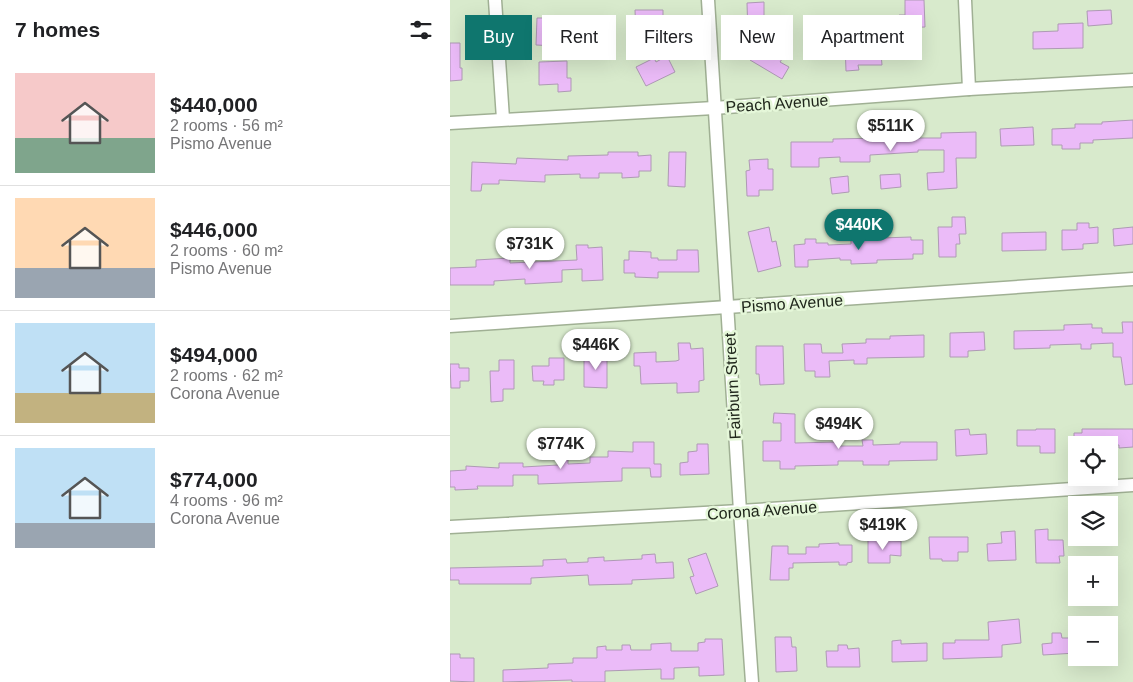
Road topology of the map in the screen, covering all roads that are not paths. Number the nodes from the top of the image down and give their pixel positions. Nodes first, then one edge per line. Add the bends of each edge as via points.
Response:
1 (495, 0) edge
2 (708, 0) edge
3 (965, 0) edge
4 (1133, 80) edge
5 (970, 89) junction
6 (714, 108) junction
7 (503, 120) junction
8 (450, 123) edge
9 (1133, 279) edge
10 (728, 308) junction
11 (450, 326) edge
12 (1133, 485) edge
13 (740, 511) junction
14 (450, 527) edge
15 (752, 682) edge

1 - 7 street
2 - 6 street, Fairburn Street
3 - 5 street
4 - 5 street, Peach Avenue
5 - 6 street, Peach Avenue
6 - 7 street, Peach Avenue
6 - 10 street, Fairburn Street
7 - 8 street, Peach Avenue
9 - 10 street, Pismo Avenue
10 - 11 street, Pismo Avenue
10 - 13 street, Fairburn Street
12 - 13 street, Corona Avenue
13 - 14 street, Corona Avenue
13 - 15 street, Fairburn Street

